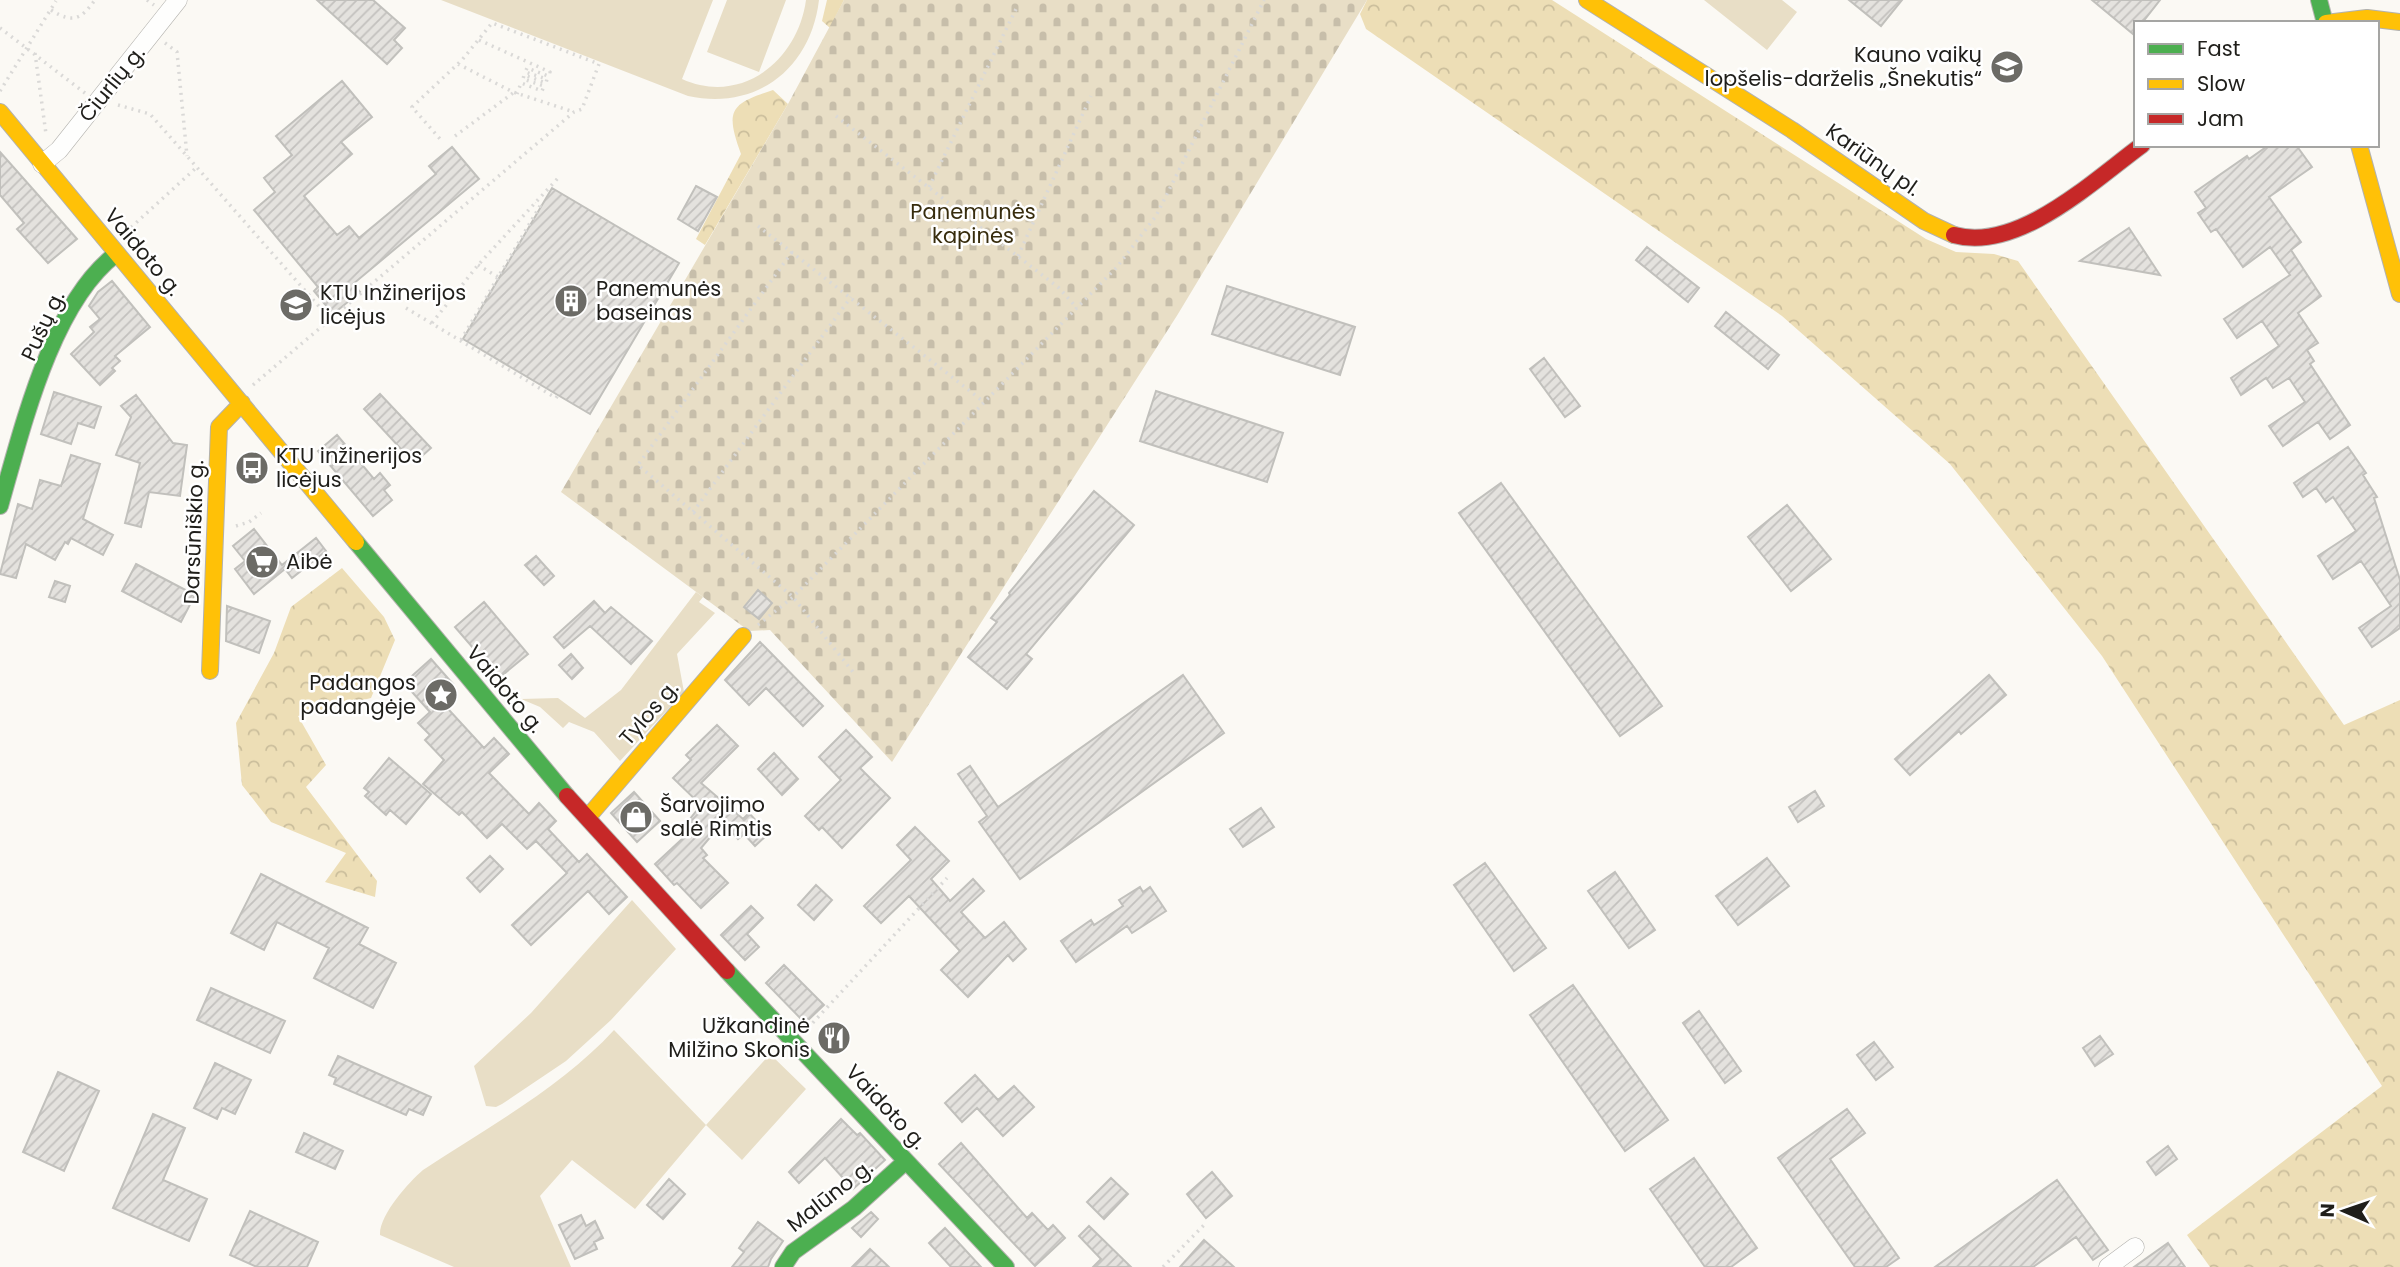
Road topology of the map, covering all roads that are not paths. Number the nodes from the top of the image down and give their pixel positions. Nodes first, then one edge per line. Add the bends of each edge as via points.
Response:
1 (178, 0) edge
2 (1587, 0) edge
3 (2319, 0) edge
4 (2324, 21) edge
5 (2342, 21) edge
6 (2400, 22) edge
7 (0, 112) edge
8 (2139, 147) edge
9 (2360, 147) edge
10 (42, 164) junction
11 (113, 250) junction
12 (2400, 294) edge
13 (240, 400) junction
14 (0, 506) edge
15 (743, 636) road end
16 (210, 671) dead end
17 (588, 817) junction
18 (906, 1161) junction
19 (2135, 1247) dead end
20 (783, 1267) edge
21 (1006, 1267) edge
22 (2108, 1267) edge

1 - 10 street, Čiurlių g. via 59,150
2 - 8 street, Kariūnų pl. via 1792,130 1924,221 1954,236 1977,240 2010,234
3 - 4 street
5 - 6 street
7 - 10 street, Vaidoto g.
9 - 12 street
10 - 11 street, Vaidoto g.
11 - 13 street, Vaidoto g.
11 - 14 street, Pušų g. via 93,274 50,354
13 - 16 street, Darsūniškio g. via 219,427
13 - 17 street, Vaidoto g. via 524,746
15 - 17 street, Tylos g.
17 - 18 street, Vaidoto g.
18 - 20 street, Malūno g. via 854,1208 793,1252
18 - 21 street, Vaidoto g.
19 - 22 street

